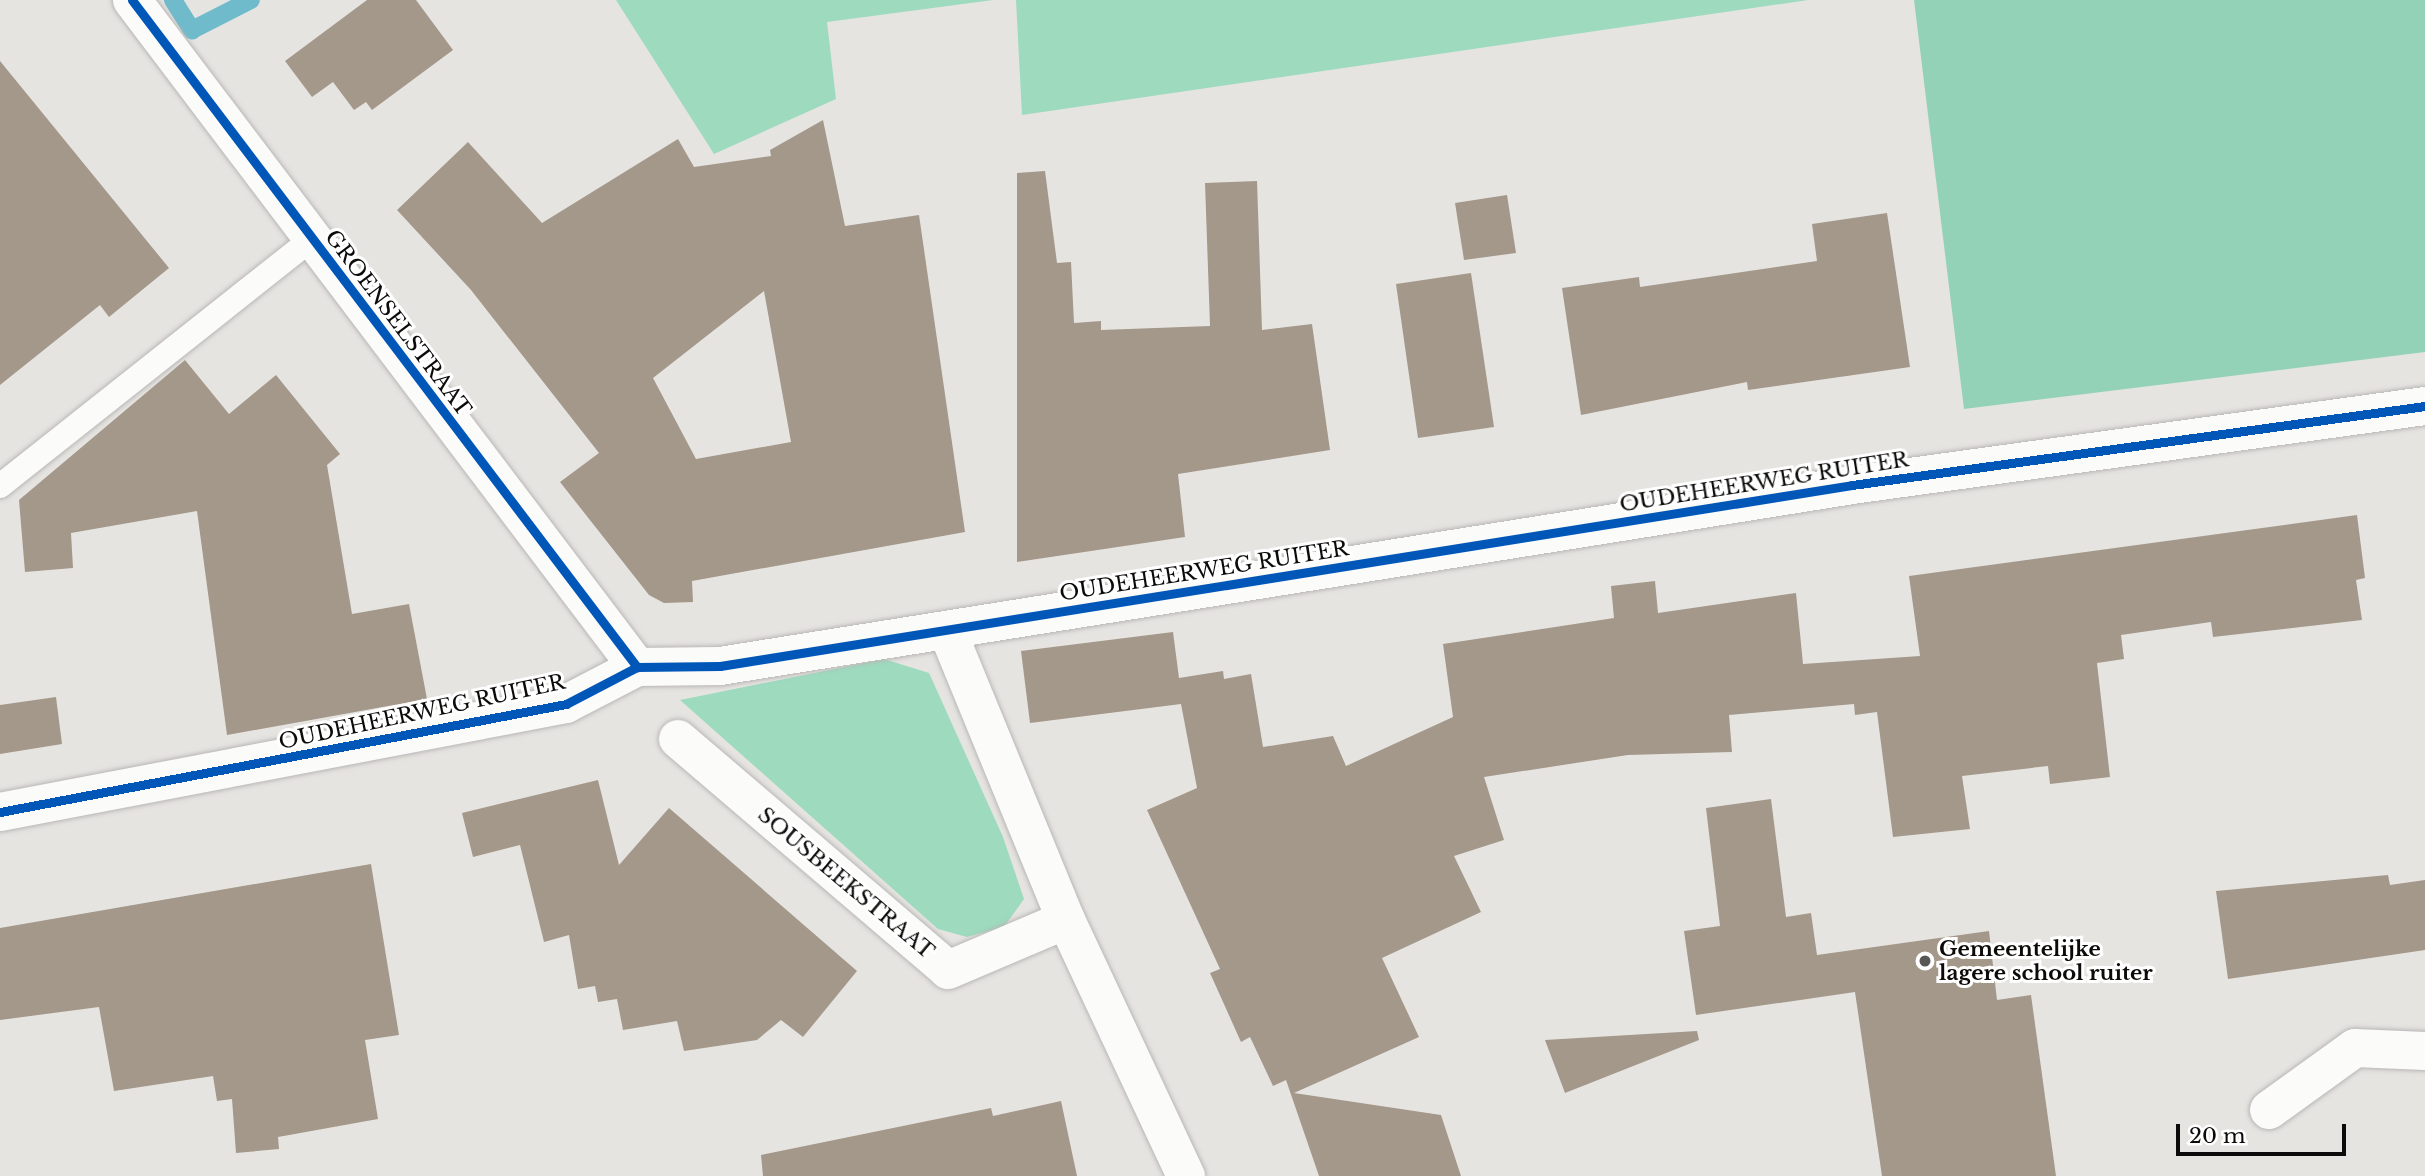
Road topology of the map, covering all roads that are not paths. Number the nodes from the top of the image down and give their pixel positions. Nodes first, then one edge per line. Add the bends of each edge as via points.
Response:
1 (132, 0) edge
2 (313, 239) junction
3 (2425, 406) edge
4 (0, 486) edge
5 (947, 630) junction
6 (637, 667) junction
7 (678, 739) dead end
8 (0, 811) edge
9 (1066, 920) junction
10 (2425, 1051) edge
11 (2269, 1110) dead end
12 (1186, 1176) edge

1 - 2 street, GROENSELSTRAAT
2 - 4 lane
2 - 6 street, GROENSELSTRAAT
3 - 5 street, OUDEHEERWEG RUITER via 1852,485
5 - 6 street, OUDEHEERWEG RUITER via 720,666
5 - 9 street
6 - 8 street, OUDEHEERWEG RUITER via 566,704
7 - 9 street, SOUSBEEKSTRAAT via 948,970
9 - 12 street
10 - 11 street via 2355,1048

